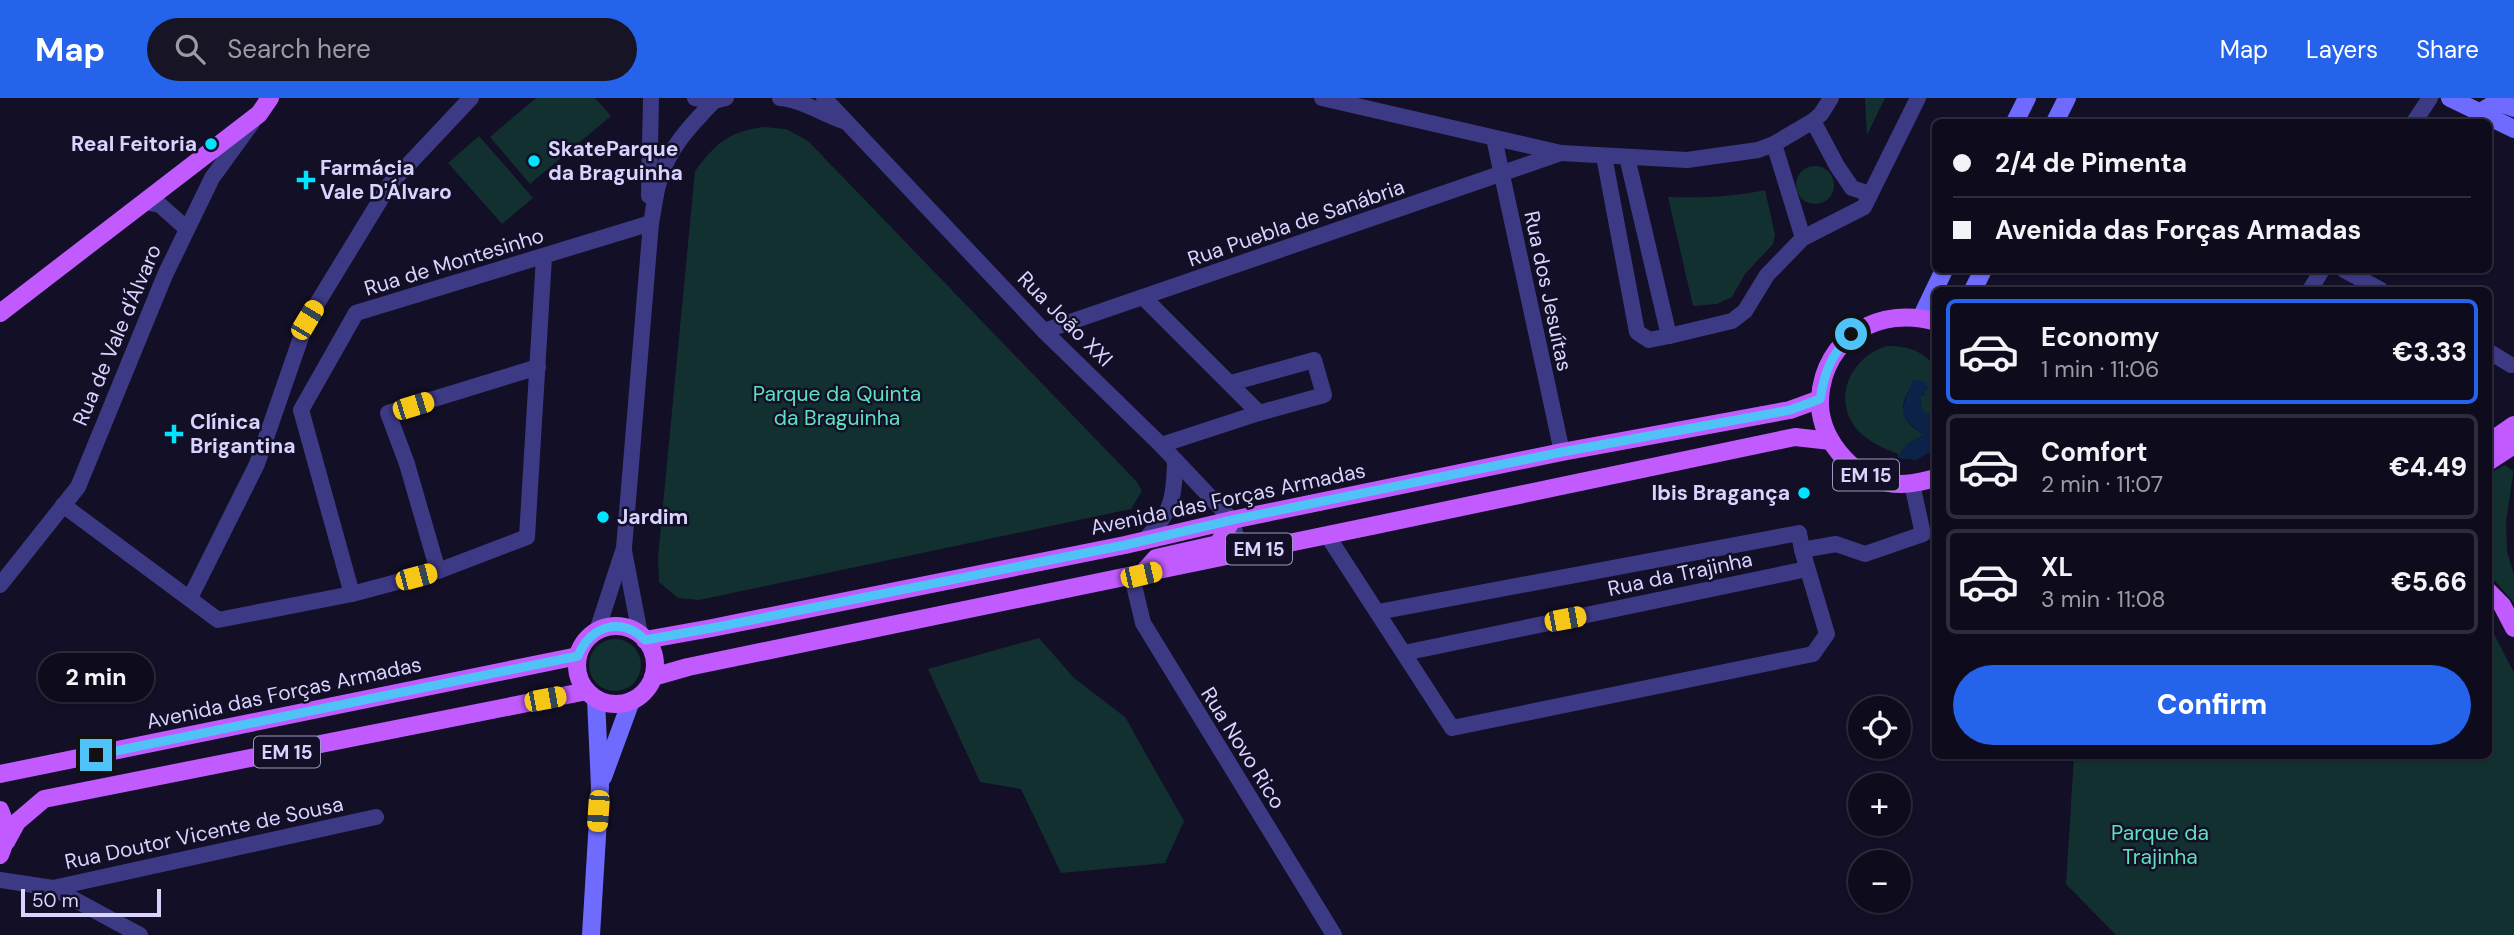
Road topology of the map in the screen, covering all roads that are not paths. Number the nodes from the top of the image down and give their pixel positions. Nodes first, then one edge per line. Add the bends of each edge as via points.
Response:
1 (270, 98) edge
2 (471, 98) edge
3 (651, 98) edge
4 (695, 98) edge
5 (780, 98) edge
6 (824, 98) edge
7 (1322, 98) edge
8 (1831, 98) edge
9 (1918, 98) edge
10 (2027, 98) edge
11 (2067, 98) edge
12 (2430, 98) edge
13 (2449, 98) edge
14 (720, 99) edge
15 (2514, 108) edge
16 (2481, 113) junction
17 (259, 114) junction
18 (2016, 119) edge
19 (2056, 119) edge
20 (2416, 119) edge
21 (1813, 121) junction
22 (847, 122) junction
23 (2514, 129) edge
24 (1494, 138) junction
25 (1774, 144) junction
26 (1561, 153) junction
27 (1604, 156) junction
28 (1627, 158) junction
29 (1501, 174) junction
30 (1870, 194) junction
31 (144, 202) junction
32 (651, 223) junction
33 (187, 229) junction
34 (1803, 238) junction
35 (544, 257) junction
36 (2350, 273) edge
37 (2375, 287) edge
38 (1143, 297) junction
39 (0, 313) edge
40 (1928, 320) edge
41 (1044, 331) junction
42 (1669, 336) junction
43 (2492, 353) edge
44 (2511, 365) dead end
45 (538, 367) junction
46 (1231, 383) junction
47 (1820, 399) junction
48 (1259, 413) junction
49 (2514, 425) edge
50 (1831, 441) junction
51 (1161, 445) junction
52 (1562, 452) junction
53 (2499, 453) edge
54 (1175, 461) junction
55 (1932, 479) edge
56 (1912, 484) junction
57 (63, 505) junction
58 (1232, 520) junction
59 (1327, 535) junction
60 (1143, 542) junction
61 (624, 548) junction
62 (1802, 550) junction
63 (1240, 552) junction
64 (1807, 569) junction
65 (438, 571) junction
66 (1137, 576) junction
67 (0, 585) edge
68 (352, 594) junction
69 (2492, 595) edge
70 (190, 598) junction
71 (2508, 611) edge
72 (1377, 612) junction
73 (2514, 628) edge
74 (597, 631) junction
75 (642, 637) junction
76 (1404, 653) junction
77 (578, 656) junction
78 (653, 677) junction
79 (591, 695) junction
80 (631, 701) junction
81 (0, 774) edge
82 (600, 787) junction
83 (0, 810) edge
84 (376, 817) dead end
85 (3, 848) edge
86 (0, 880) edge
87 (52, 888) junction
88 (111, 928) edge
89 (140, 935) edge
90 (591, 935) edge
91 (1334, 935) edge

1 - 17 main road, Rua de Vale d'Álvaro
2 - 70 street via 390,184 307,320 257,464
3 - 32 street
4 - 14 street
5 - 22 street, Rua João XXI via 794,99
6 - 22 street, Rua João XXI
7 - 24 street
8 - 21 street
9 - 30 street
10 - 18 street
11 - 19 street
12 - 20 street
13 - 16 street
14 - 32 street via 689,126 669,155
15 - 16 street via 2490,104
16 - 23 street
17 - 31 main road
17 - 33 street, Rua de Vale d'Álvaro via 212,178
21 - 25 street
21 - 30 street via 1852,188
22 - 41 street, Rua João XXI
24 - 26 street
24 - 29 street, Rua dos Jesuítas
25 - 28 street via 1687,160
25 - 34 street
26 - 27 street
26 - 29 street, Rua Puebla de Sanábria
27 - 28 street
27 - 42 street via 1637,332 1649,340
28 - 42 street
29 - 38 street, Rua Puebla de Sanábria
29 - 52 street, Rua dos Jesuítas
30 - 34 street via 1864,207
31 - 33 street via 160,205
31 - 39 main road
32 - 35 street, Rua de Montesinho
32 - 61 street
33 - 57 street, Rua de Vale d'Álvaro via 78,487
34 - 42 street via 1732,321
35 - 45 street
35 - 68 street, Rua de Montesinho via 356,313 301,410
36 - 37 street
38 - 41 street, Rua Puebla de Sanábria
38 - 46 street
40 - 47 main road, EM 15 via 1896,317 1872,322 1851,334 1824,375
41 - 51 street, Rua João XXI
43 - 44 street
45 - 65 street via 527,537
45 - 65 street via 388,414
46 - 48 street
46 - 48 street via 1314,360 1324,395
47 - 50 main road, EM 15
47 - 52 main road, Avenida das Forças Armadas / EM 15 via 1790,410
48 - 51 street
49 - 53 main road
50 - 56 main road, EM 15 via 1845,461 1865,475 1888,483
50 - 59 main road, EM 15 via 1795,438
51 - 54 street, Rua João XXI
52 - 58 main road, Avenida das Forças Armadas / EM 15
54 - 58 street, Rua João XXI
54 - 60 street via 1170,508
55 - 56 main road, EM 15
56 - 62 street via 1923,534 1864,554 1836,544
57 - 67 street, Rua de Vale d'Álvaro
57 - 70 street
58 - 60 main road, Avenida das Forças Armadas / EM 15
58 - 63 street, Rua João XXI
58 - 66 main road via 1218,544 1156,558
59 - 63 main road, EM 15
59 - 72 street
60 - 75 main road, Avenida das Forças Armadas / EM 15 via 712,628
61 - 74 street
61 - 75 street
62 - 64 street
62 - 72 street, Rua da Trajinha via 1799,533
63 - 66 main road, EM 15
64 - 76 street, Rua da Trajinha
64 - 76 street via 1827,634 1813,653 1773,662 1452,728
65 - 68 street
66 - 78 main road, EM 15
66 - 91 street, Rua Novo Rico via 1147,632
68 - 70 street via 218,620
69 - 71 main road
71 - 73 main road
72 - 76 street
74 - 75 main road, Avenida das Forças Armadas / EM 15 via 619,626
74 - 77 main road via 588,637
75 - 78 main road via 652,651
77 - 79 main road via 580,681
77 - 81 main road, Avenida das Forças Armadas / EM 15
78 - 80 main road
79 - 80 main road, EM 15 via 607,703
79 - 82 street
79 - 85 main road, EM 15 via 44,799 16,822
80 - 82 street
82 - 90 street
83 - 85 main road, EM 15 via 5,825
84 - 87 street, Rua Doutor Vicente de Sousa
86 - 87 street, Rua Doutor Vicente de Sousa
87 - 88 street
88 - 89 street

